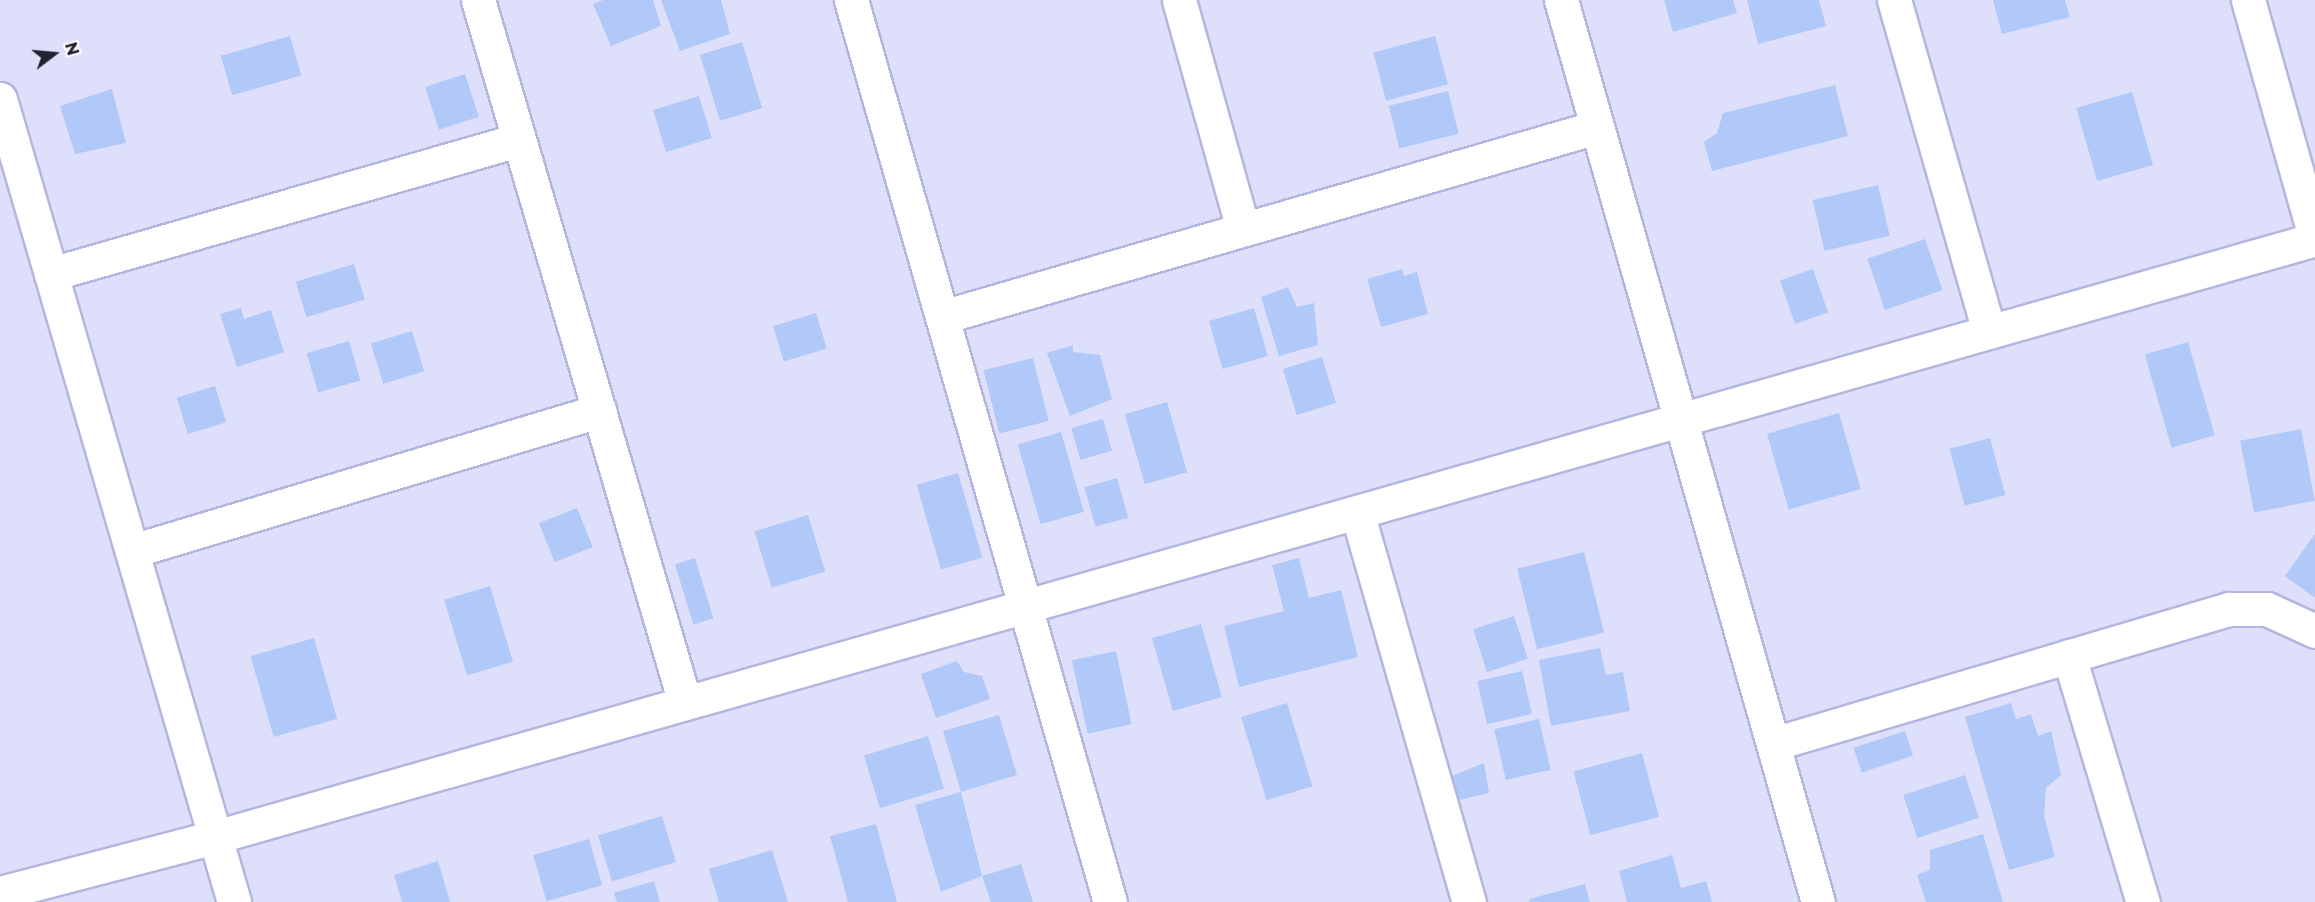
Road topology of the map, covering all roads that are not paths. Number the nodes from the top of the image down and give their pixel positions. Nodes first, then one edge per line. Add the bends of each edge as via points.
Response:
1 (478, 0) edge
2 (851, 0) edge
3 (1179, 0) edge
4 (1561, 0) edge
5 (1894, 0) edge
6 (2248, 0) edge
7 (0, 99) edge
8 (1597, 127) junction
9 (519, 140) junction
10 (1243, 229) junction
11 (2315, 238) edge
12 (51, 274) junction
13 (942, 317) junction
14 (1989, 332) junction
15 (600, 411) junction
16 (1680, 420) junction
17 (1357, 512) junction
18 (132, 551) junction
19 (1025, 606) junction
20 (2315, 631) edge
21 (2069, 656) junction
22 (685, 703) junction
23 (1773, 744) junction
24 (216, 837) junction
25 (0, 893) edge
26 (234, 902) edge
27 (1110, 902) edge
28 (1469, 902) edge
29 (1818, 902) edge
30 (2143, 902) edge

1 - 9 street
2 - 13 street
3 - 10 street
4 - 8 street
5 - 14 street
6 - 11 street
7 - 12 street
8 - 10 street
8 - 16 street
9 - 12 street
9 - 15 street
10 - 13 street
11 - 14 street
12 - 18 street
13 - 19 street
14 - 16 street
15 - 18 street
15 - 22 street
16 - 17 street
16 - 23 street
17 - 19 street
17 - 28 street
18 - 24 street
19 - 22 street
19 - 27 street
20 - 21 street via 2267,609 2229,609
21 - 23 street
21 - 30 street
22 - 24 street
23 - 29 street
24 - 25 street
24 - 26 street

